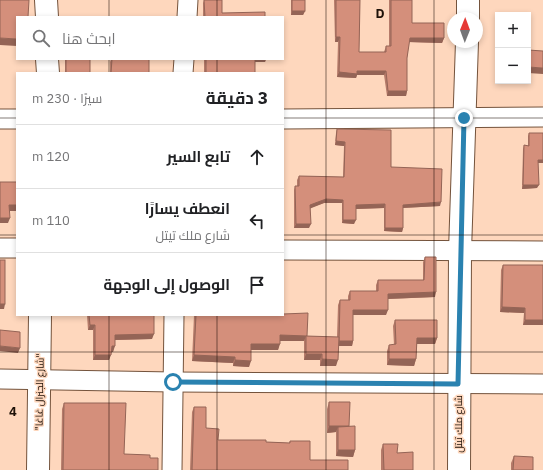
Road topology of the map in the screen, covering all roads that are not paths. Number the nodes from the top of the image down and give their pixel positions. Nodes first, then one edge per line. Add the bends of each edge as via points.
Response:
1 (46, 0) edge
2 (188, 0) edge
3 (47, 16) edge
4 (187, 16) edge
5 (467, 48) edge
6 (47, 60) edge
7 (184, 60) edge
8 (48, 72) edge
9 (183, 72) edge
10 (543, 117) edge
11 (464, 118) junction
12 (0, 119) edge
13 (16, 119) edge
14 (284, 119) edge
15 (0, 248) edge
16 (16, 248) edge
17 (284, 250) edge
18 (460, 251) junction
19 (543, 251) edge
20 (40, 316) edge
21 (174, 316) edge
22 (0, 379) edge
23 (39, 379) junction
24 (173, 382) junction
25 (458, 384) junction
26 (543, 384) edge
27 (38, 470) edge
28 (172, 470) edge
29 (458, 470) edge

1 - 3 main road
2 - 4 street
5 - 11 main road, شارع ملك تيتل
6 - 8 main road
7 - 9 street
10 - 11 street
11 - 14 street
11 - 18 main road, شارع ملك تيتل
12 - 13 street
15 - 16 street
17 - 18 street
18 - 19 street
18 - 25 main road, شارع ملك تيتل
20 - 23 main road, "شارع الجنرال غاغا"
21 - 24 street
22 - 23 street
23 - 24 street
23 - 27 main road, "شارع الجنرال غاغا"
24 - 25 street
24 - 28 street
25 - 26 street
25 - 29 main road, شارع ملك تيتل

